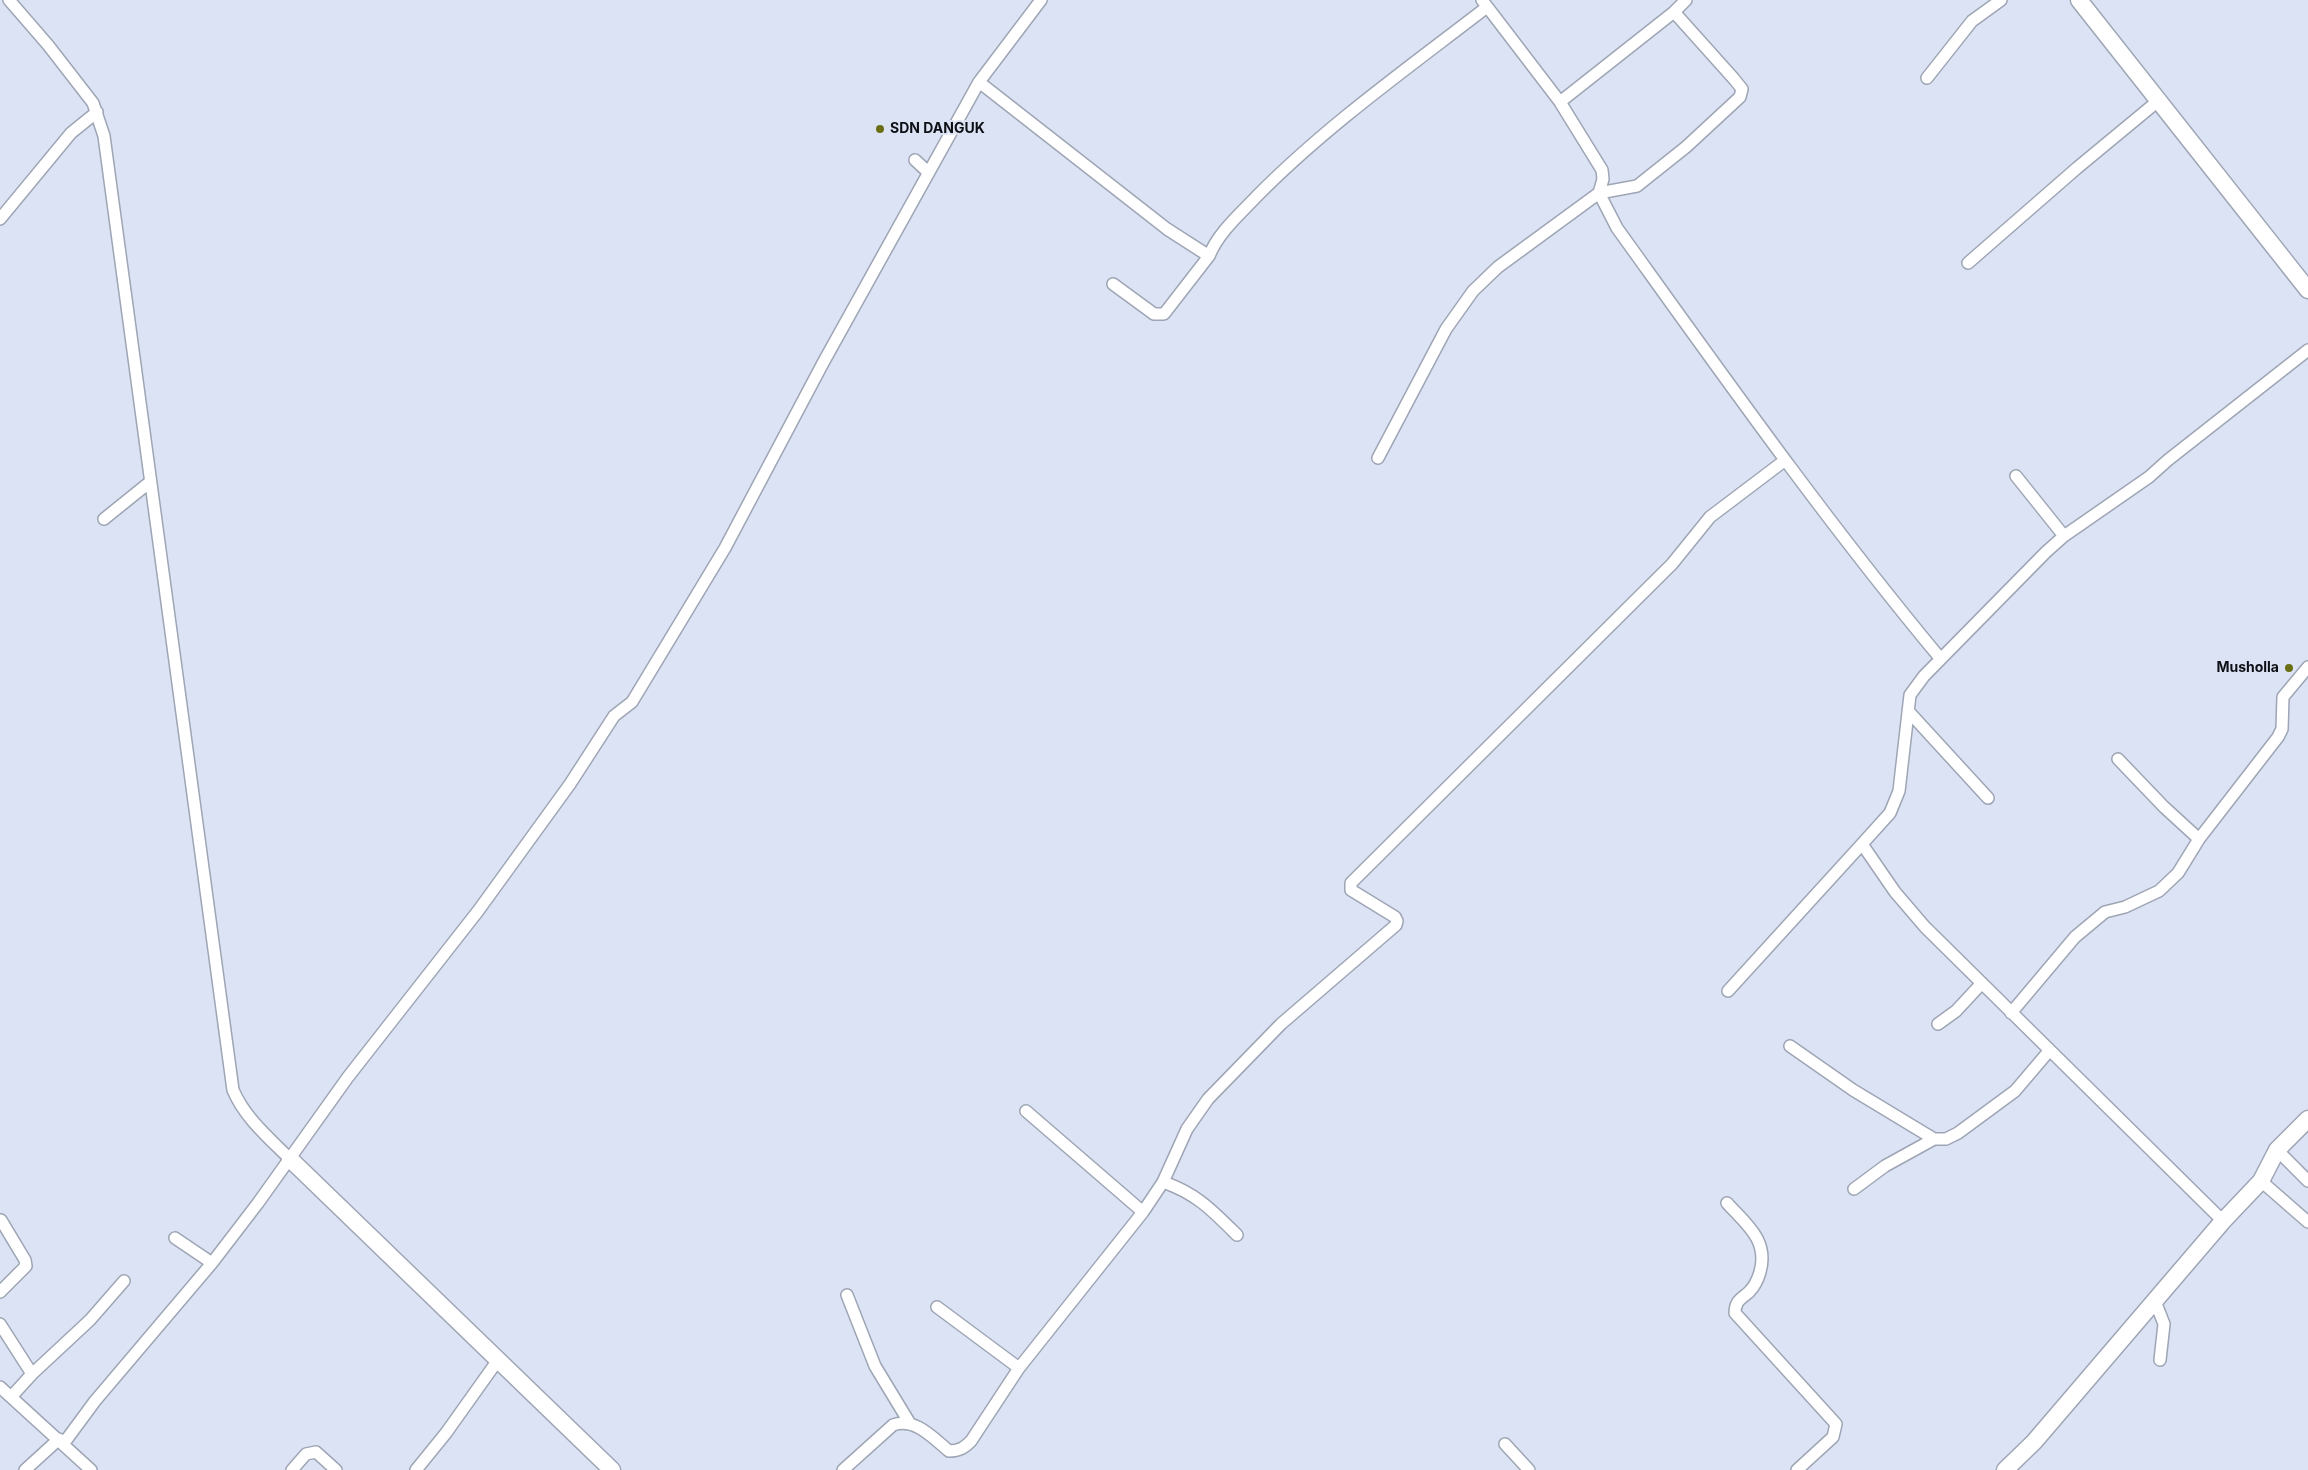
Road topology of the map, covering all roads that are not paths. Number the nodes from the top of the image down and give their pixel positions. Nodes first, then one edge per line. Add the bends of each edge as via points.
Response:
1 (10, 0) edge
2 (1040, 0) edge
3 (1686, 0) edge
4 (2000, 0) edge
5 (2079, 0) edge
6 (1484, 4) edge
7 (1674, 12) junction
8 (1928, 78) dead end
9 (979, 82) junction
10 (2158, 101) junction
11 (1560, 102) junction
12 (97, 112) junction
13 (915, 160) dead end
14 (928, 172) junction
15 (1599, 193) junction
16 (0, 219) edge
17 (1209, 256) junction
18 (1968, 263) dead end
19 (1113, 284) dead end
20 (2308, 290) edge
21 (2308, 350) edge
22 (1378, 458) dead end
23 (1784, 461) junction
24 (2016, 476) dead end
25 (150, 482) junction
26 (104, 519) dead end
27 (2064, 536) junction
28 (1940, 658) junction
29 (2308, 667) edge
30 (1910, 713) junction
31 (2118, 758) dead end
32 (1988, 798) dead end
33 (2199, 840) junction
34 (1862, 844) junction
35 (1982, 983) junction
36 (1728, 991) dead end
37 (2012, 1013) junction
38 (1938, 1024) dead end
39 (1790, 1046) dead end
40 (2049, 1051) junction
41 (1026, 1111) dead end
42 (2308, 1119) edge
43 (1934, 1139) junction
44 (2277, 1150) junction
45 (290, 1159) junction
46 (2261, 1181) junction
47 (2308, 1181) edge
48 (1163, 1182) junction
49 (1854, 1189) dead end
50 (1727, 1203) dead end
51 (1143, 1212) junction
52 (2, 1220) dead end
53 (2223, 1221) junction
54 (2308, 1222) edge
55 (1237, 1235) dead end
56 (175, 1238) dead end
57 (212, 1262) junction
58 (124, 1281) dead end
59 (0, 1292) edge
60 (846, 1295) dead end
61 (2155, 1301) junction
62 (937, 1307) dead end
63 (0, 1324) edge
64 (498, 1360) junction
65 (2160, 1360) dead end
66 (1019, 1368) junction
67 (32, 1374) junction
68 (0, 1387) edge
69 (11, 1397) junction
70 (910, 1422) junction
71 (61, 1441) junction
72 (1505, 1444) dead end
73 (24, 1470) edge
74 (91, 1470) edge
75 (292, 1470) edge
76 (336, 1470) edge
77 (416, 1470) edge
78 (612, 1470) edge
79 (843, 1470) edge
80 (1529, 1470) edge
81 (1797, 1470) edge
82 (2005, 1470) edge

1 - 12 street via 79,84
2 - 9 street
3 - 7 street
4 - 8 street via 1972,22
5 - 10 street
6 - 11 street
6 - 17 street via 1314,142 1236,217
7 - 11 street
7 - 15 street via 1734,79 1742,93 1692,142 1637,186
9 - 14 street
9 - 17 street via 1167,229
10 - 18 street
10 - 20 street
11 - 15 street via 1602,170
12 - 16 street via 71,133
12 - 25 street via 104,136
13 - 14 street
14 - 45 street via 725,548 632,702 614,716 570,784 478,911 348,1078
15 - 22 street via 1498,267 1473,291 1446,329
15 - 23 street via 1617,228
17 - 19 street via 1164,314 1154,314
21 - 27 street via 2149,477
23 - 28 street via 1876,582
23 - 48 street via 1710,517 1672,564 1351,883 1351,890 1395,917 1396,925 1281,1024 1208,1099 1187,1129
24 - 27 street
25 - 26 street
25 - 45 street via 233,1090 240,1106
27 - 28 street
28 - 30 street via 1910,695
29 - 33 street via 2284,697 2282,729 2278,737
30 - 32 street
30 - 34 street via 1899,792 1890,812
31 - 33 street
33 - 37 street via 2178,873 2159,891 2126,907 2104,912 2075,937
34 - 35 street via 1925,927
34 - 36 street
35 - 37 street
35 - 38 street via 1956,1012
37 - 40 street
39 - 43 street via 1853,1090
40 - 43 street via 2015,1091 1958,1133 1946,1139
40 - 53 street
41 - 51 street
42 - 44 street
43 - 49 street via 1885,1166
44 - 46 street
44 - 47 street
45 - 57 street
45 - 64 street
46 - 53 street
46 - 54 street
48 - 51 street
48 - 55 street via 1182,1188 1205,1203
50 - 81 street via 1755,1235 1762,1253 1756,1282 1737,1301 1735,1313 1836,1424 1832,1437
51 - 66 street
52 - 59 street via 26,1266
53 - 61 street
56 - 57 street
57 - 71 street
58 - 67 street via 90,1320
60 - 70 street via 875,1366
61 - 65 street via 2164,1324
61 - 82 street via 2034,1442
62 - 66 street
63 - 67 street
64 - 77 street
64 - 78 street
66 - 70 street via 964,1448 949,1450
67 - 69 street
68 - 69 street
69 - 71 street
70 - 79 street via 893,1425
71 - 73 street
71 - 74 street
72 - 80 street
75 - 76 street via 306,1454 316,1452

